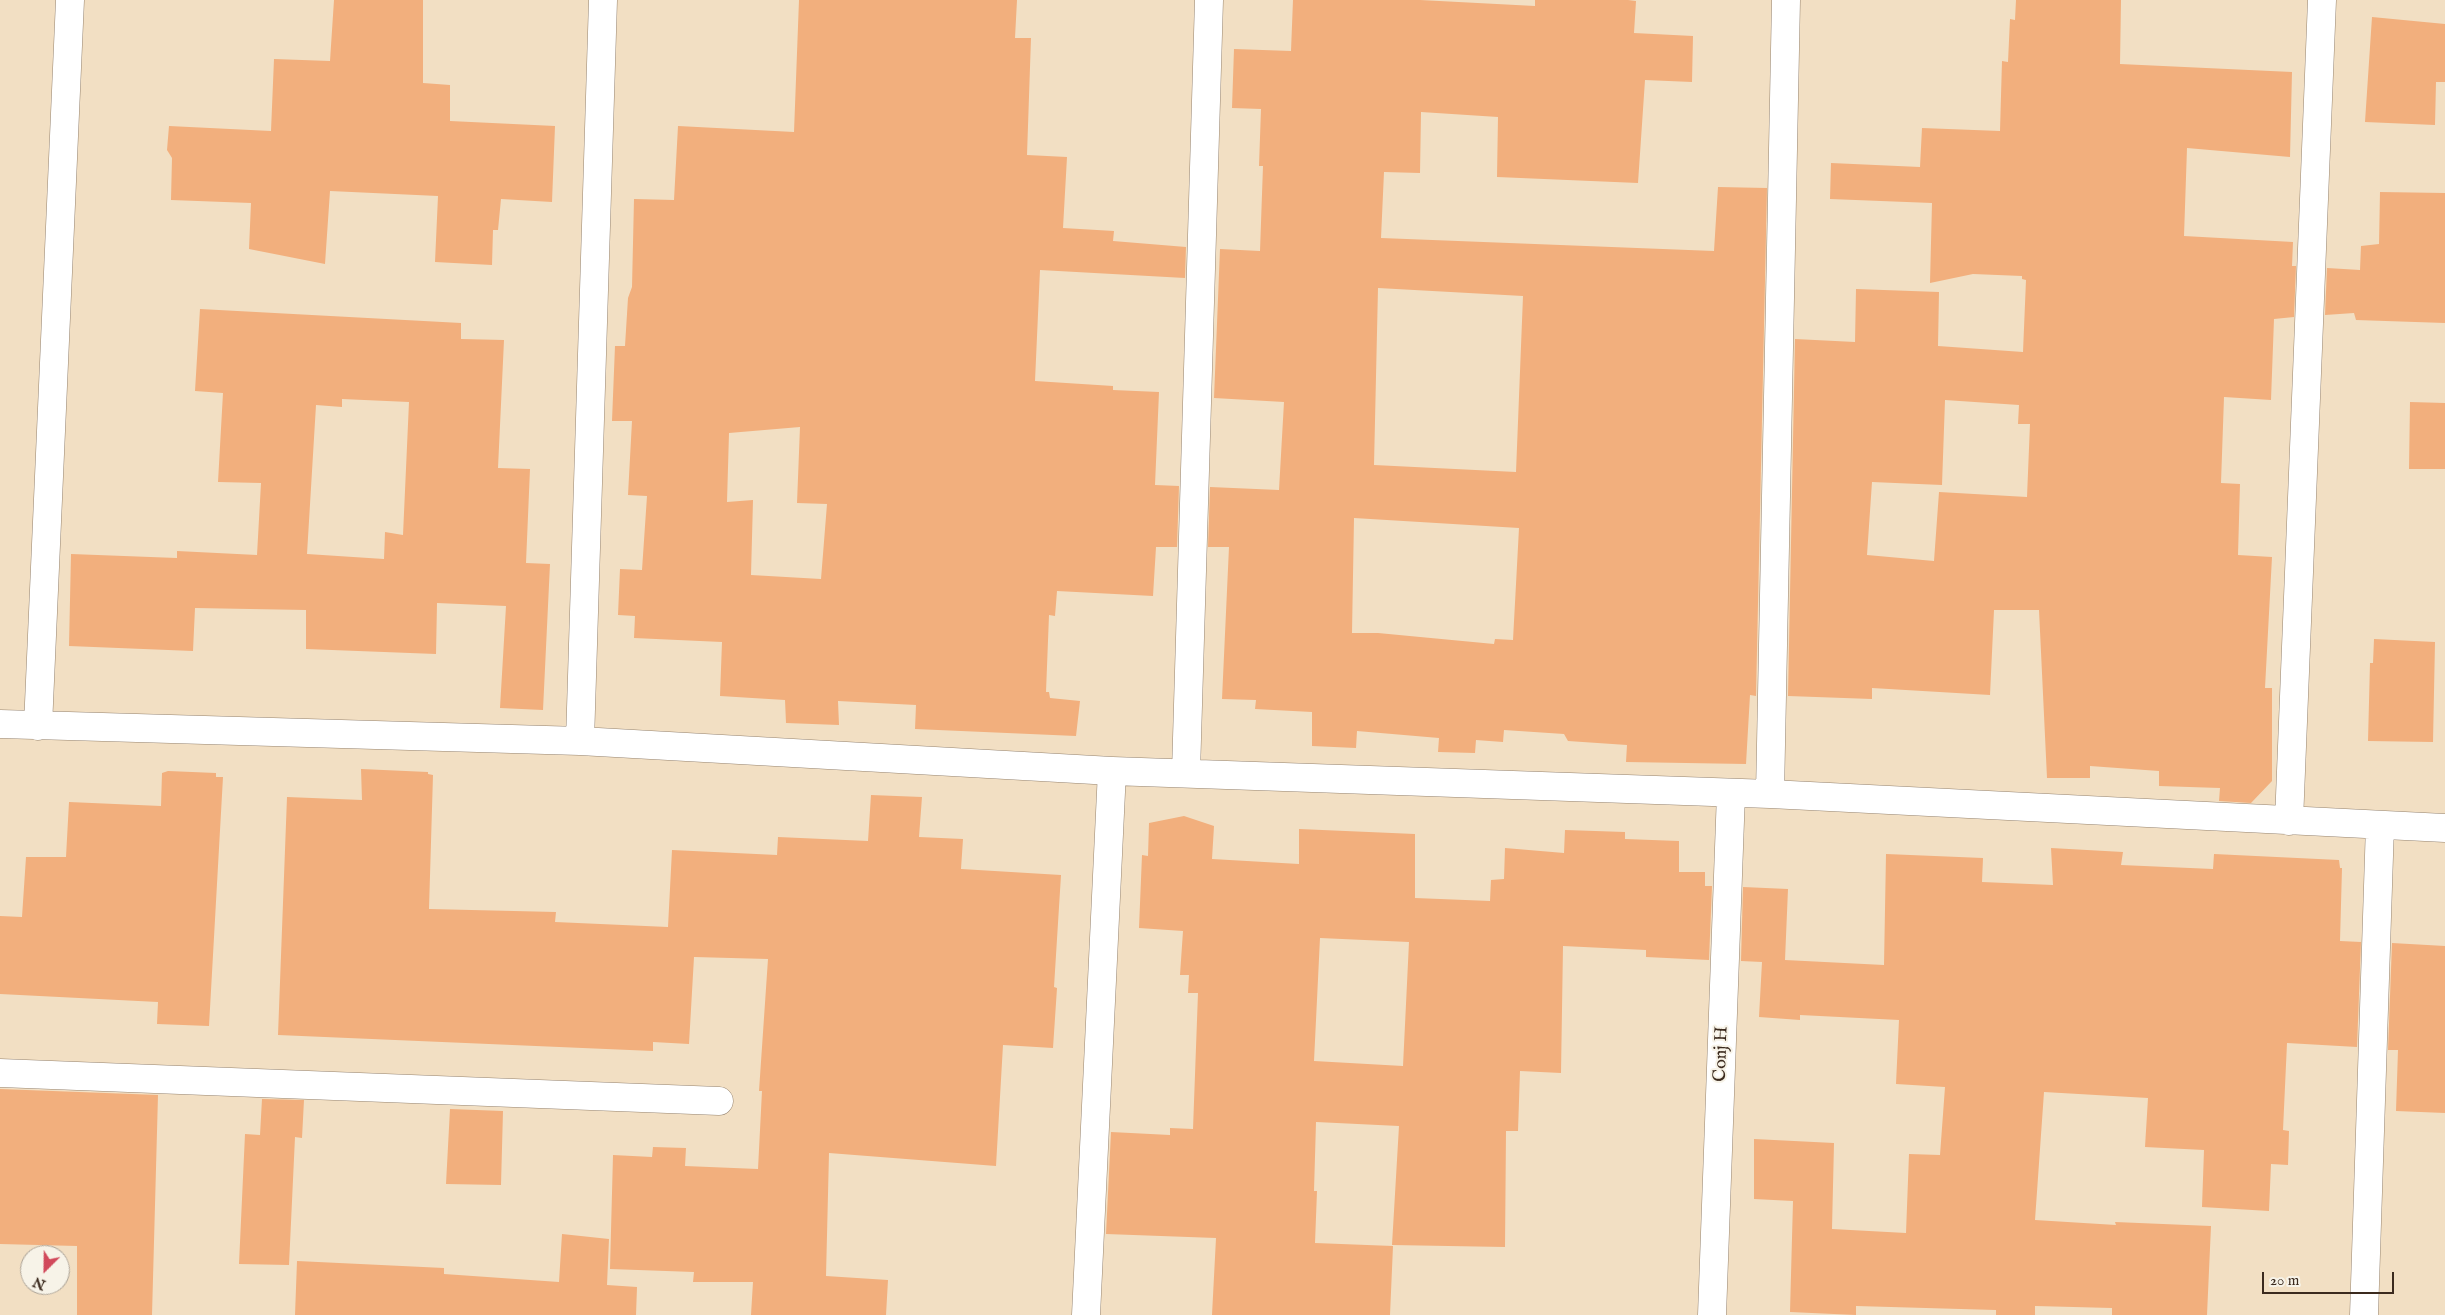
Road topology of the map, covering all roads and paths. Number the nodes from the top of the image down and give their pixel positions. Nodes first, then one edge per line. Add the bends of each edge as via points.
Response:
1 (70, 0) edge
2 (603, 0) edge
3 (1210, 0) edge
4 (1786, 0) edge
5 (2322, 0) edge
6 (0, 724) edge
7 (38, 726) junction
8 (580, 741) junction
9 (1112, 771) junction
10 (1186, 772) junction
11 (1731, 793) junction
12 (1770, 794) junction
13 (2289, 821) junction
14 (2380, 825) junction
15 (2445, 828) edge
16 (0, 1073) edge
17 (719, 1102) dead end
18 (1086, 1315) edge
19 (1712, 1315) edge
20 (2364, 1315) edge

1 - 7 street
2 - 8 street
3 - 10 street
4 - 12 street
5 - 13 street
6 - 7 street
7 - 8 street
8 - 9 street
9 - 10 street
9 - 18 street
10 - 11 street
11 - 12 street
11 - 19 street, Conj H
12 - 13 street
13 - 14 street
14 - 15 street
14 - 20 street
16 - 17 street

